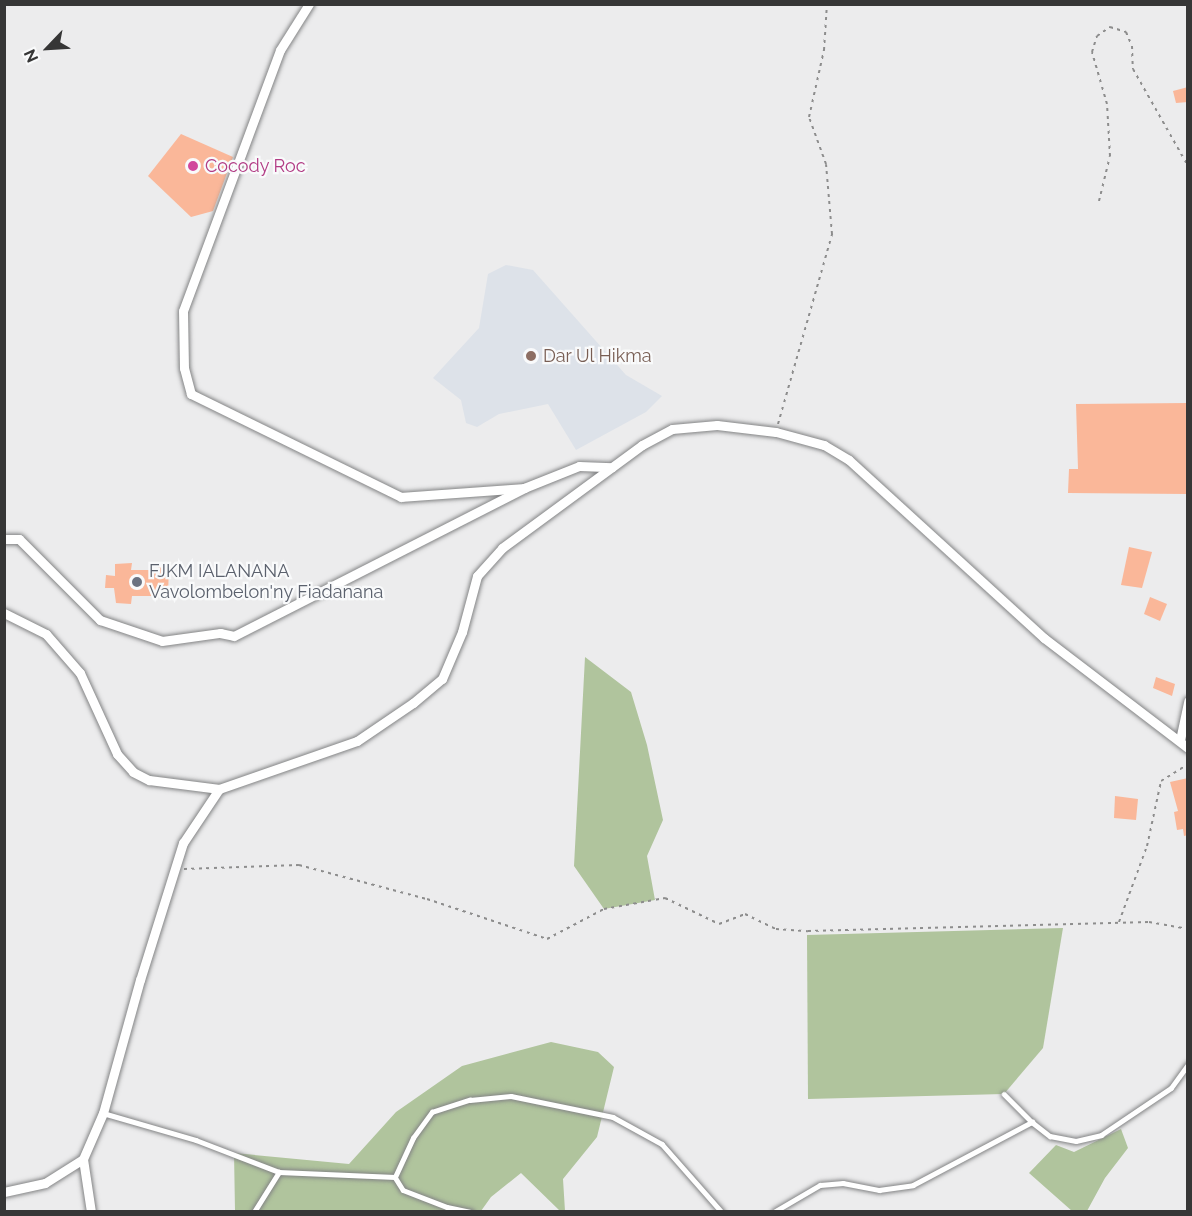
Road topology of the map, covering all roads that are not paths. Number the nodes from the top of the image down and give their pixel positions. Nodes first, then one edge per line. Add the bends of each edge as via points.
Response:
1 (309, 4) edge
2 (612, 467) junction
3 (524, 488) junction
4 (4, 539) edge
5 (4, 614) edge
6 (1188, 701) edge
7 (1180, 740) junction
8 (1188, 748) edge
9 (219, 789) junction
10 (1188, 1065) edge
11 (1004, 1094) dead end
12 (103, 1113) junction
13 (1032, 1122) junction
14 (83, 1159) junction
15 (279, 1172) junction
16 (395, 1177) junction
17 (4, 1192) edge
18 (91, 1212) edge
19 (254, 1212) edge
20 (471, 1212) edge
21 (722, 1212) edge
22 (774, 1212) edge

1 - 3 street via 280,50 183,311 184,368 191,394 401,497
2 - 3 street via 579,466
2 - 7 street via 672,429 717,425 776,432 824,445 849,460 1044,638
2 - 9 street via 502,548 477,576 462,632 442,679 357,741
3 - 4 street via 234,636 220,633 162,641 100,620 19,539
5 - 9 street via 46,634 80,673 117,754 134,772 149,780
6 - 7 street
7 - 8 street
9 - 12 street via 183,843
10 - 13 lane via 1171,1088 1101,1135 1076,1141 1050,1136
11 - 13 lane
12 - 14 street
12 - 15 lane via 196,1140
13 - 22 lane via 913,1185 879,1190 843,1183 820,1185
14 - 17 street via 45,1183
14 - 18 street
15 - 16 lane
15 - 19 lane
16 - 20 lane via 403,1190
16 - 21 lane via 413,1138 432,1112 470,1100 512,1096 613,1117 662,1144

